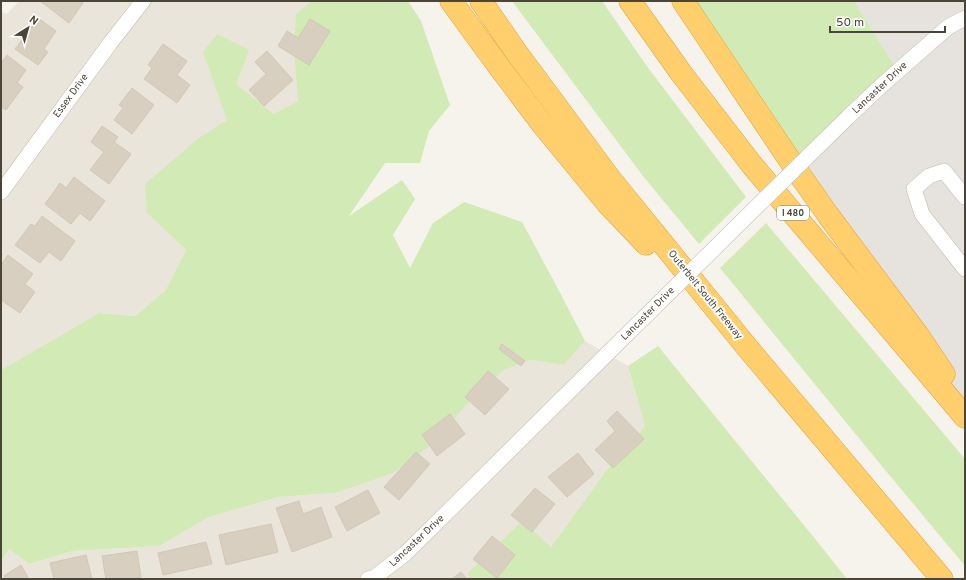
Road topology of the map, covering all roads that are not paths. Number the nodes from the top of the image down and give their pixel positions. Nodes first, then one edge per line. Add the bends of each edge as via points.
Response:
1 (143, 1) edge
2 (452, 1) edge
3 (481, 1) edge
4 (630, 1) edge
5 (683, 1) edge
6 (965, 18) edge
7 (1, 192) edge
8 (965, 197) edge
9 (965, 269) edge
10 (746, 346) junction
11 (965, 404) edge
12 (965, 417) edge
13 (373, 578) edge
14 (942, 579) edge

1 - 7 street, Essex Drive
2 - 10 highway via 543,125 607,203
3 - 10 highway, Outerbelt South Freeway via 611,180
4 - 12 highway, I 480 via 681,73 752,165
5 - 11 highway via 828,215 917,334
6 - 13 street, Lancaster Drive, bridge via 948,27 848,117 406,553
8 - 9 street via 944,171 929,176 914,189 922,214
10 - 14 highway, Outerbelt South Freeway

